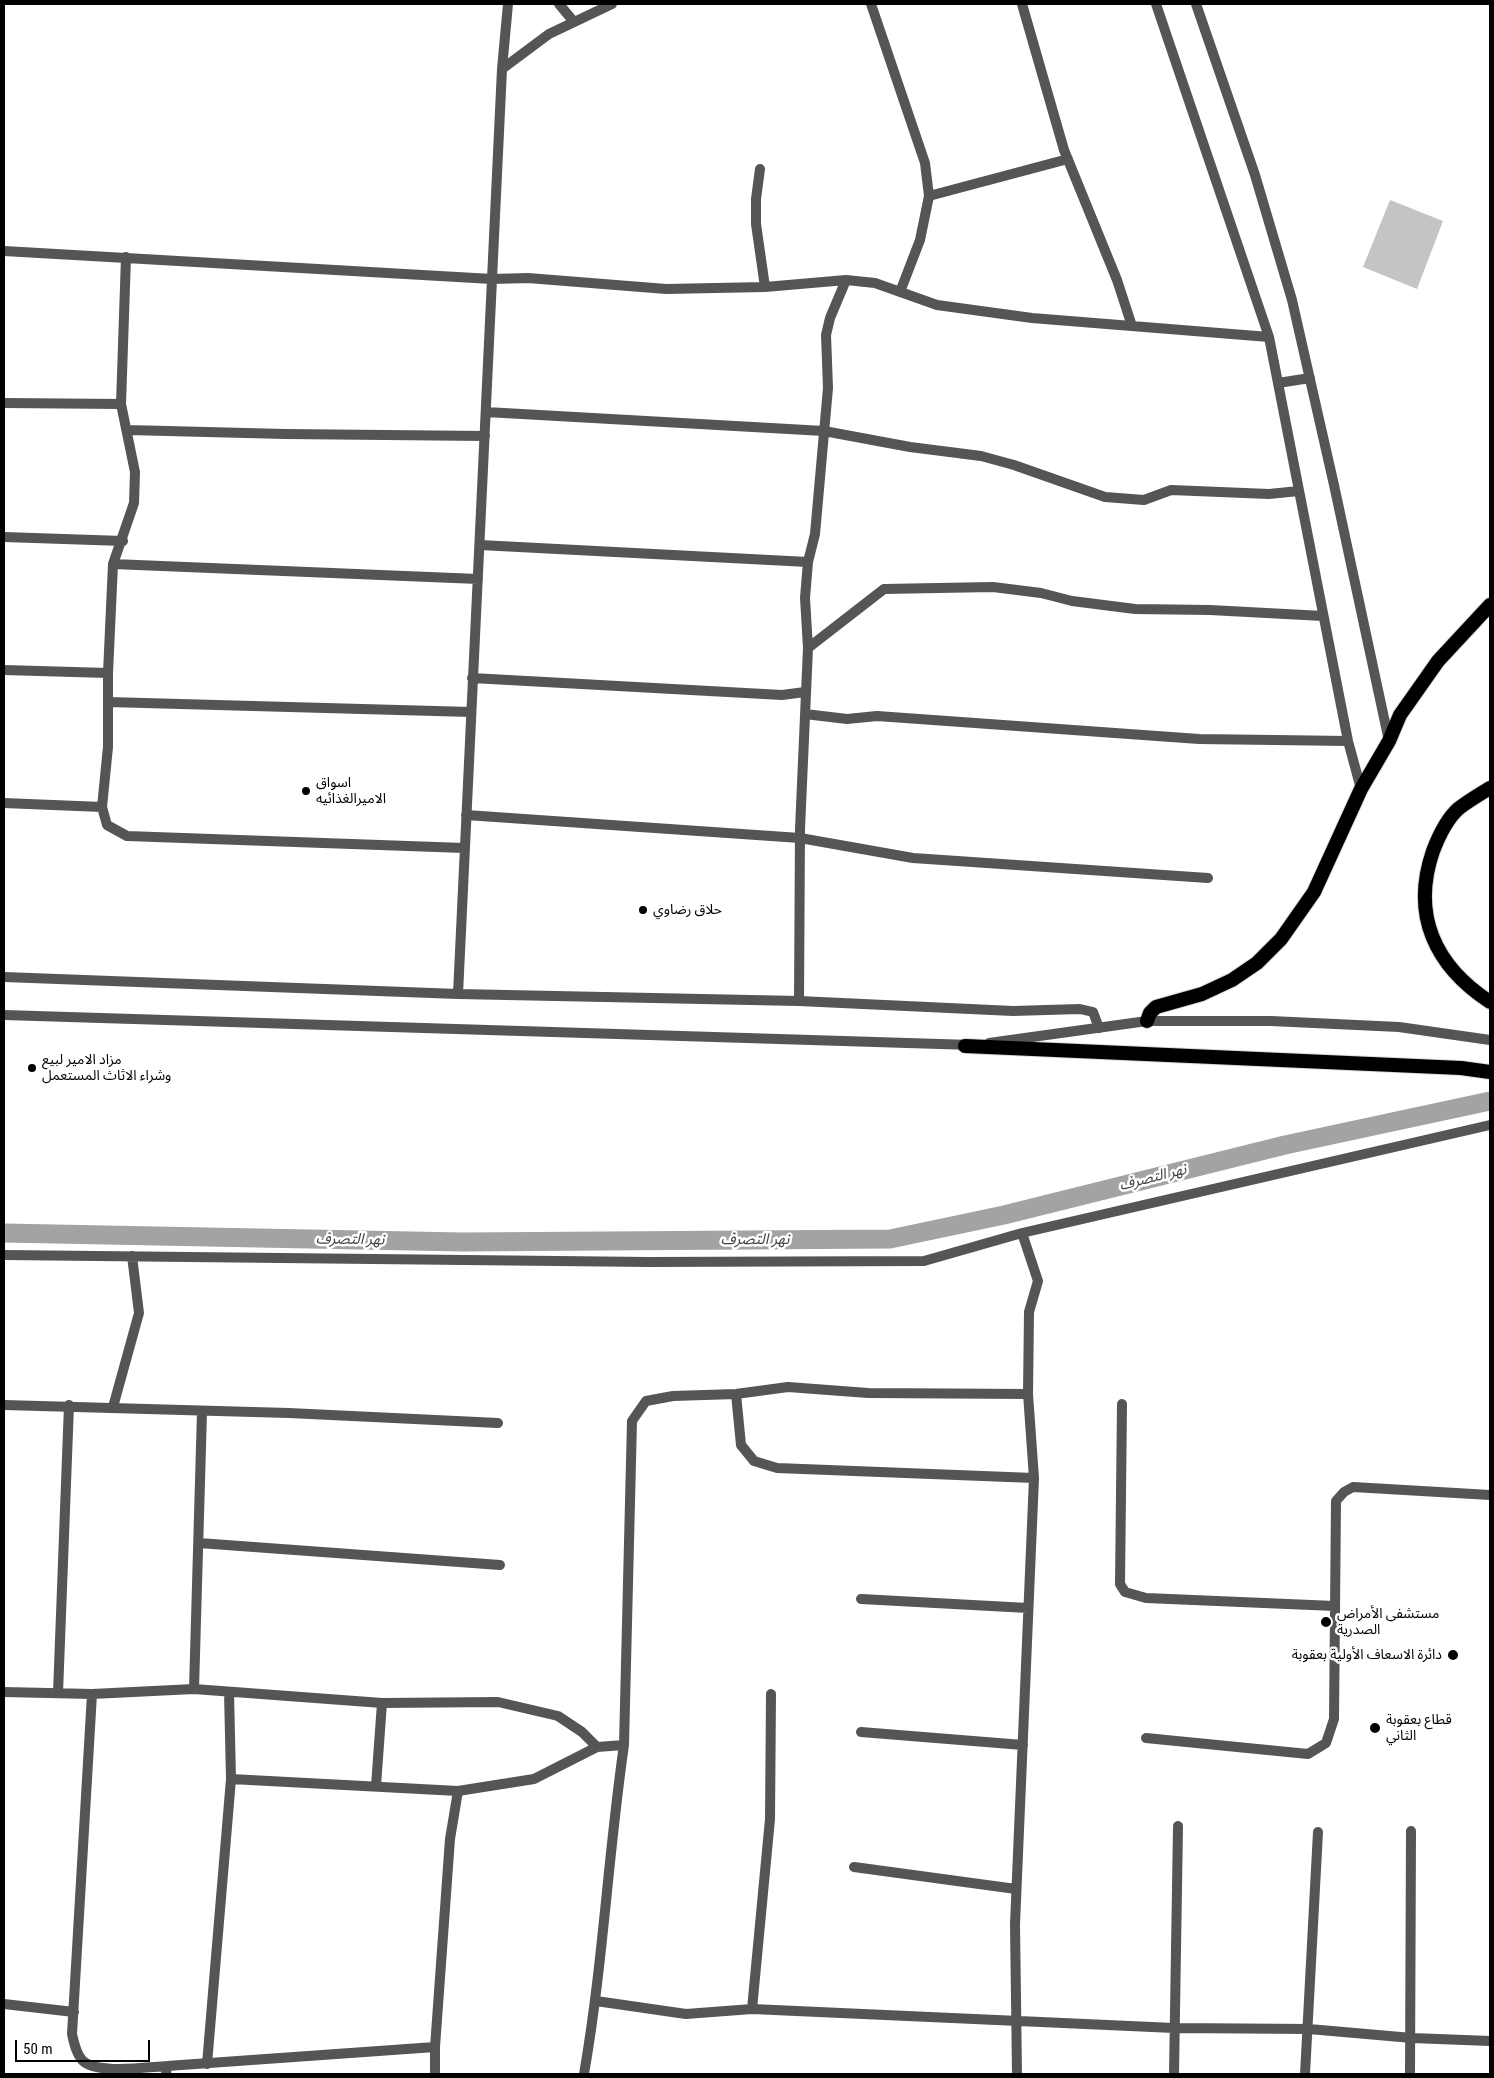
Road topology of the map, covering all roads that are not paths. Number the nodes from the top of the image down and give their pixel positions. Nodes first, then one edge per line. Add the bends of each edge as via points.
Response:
1 (508, 4) edge
2 (559, 4) edge
3 (612, 4) edge
4 (871, 4) edge
5 (1022, 4) edge
6 (1156, 4) edge
7 (1196, 4) edge
8 (574, 22) junction
9 (502, 69) junction
10 (1068, 159) junction
11 (760, 169) dead end
12 (929, 196) junction
13 (4, 250) edge
14 (126, 257) junction
15 (492, 279) junction
16 (846, 280) junction
17 (765, 287) junction
18 (900, 292) junction
19 (1132, 326) junction
20 (1269, 337) junction
21 (1310, 378) junction
22 (1278, 383) junction
23 (4, 403) edge
24 (121, 404) junction
25 (486, 412) junction
26 (128, 430) junction
27 (824, 432) junction
28 (485, 436) junction
29 (1299, 491) junction
30 (4, 537) edge
31 (123, 541) junction
32 (480, 545) junction
33 (808, 562) junction
34 (113, 564) junction
35 (478, 579) junction
36 (1490, 605) edge
37 (1323, 616) junction
38 (808, 648) junction
39 (4, 670) edge
40 (108, 673) junction
41 (472, 678) junction
42 (805, 692) junction
43 (108, 702) junction
44 (471, 712) junction
45 (805, 714) junction
46 (1389, 741) junction
47 (1348, 742) junction
48 (1490, 788) edge
49 (1361, 789) junction
50 (4, 803) edge
51 (102, 806) junction
52 (466, 815) junction
53 (800, 838) junction
54 (464, 848) junction
55 (1208, 878) dead end
56 (4, 977) edge
57 (458, 994) junction
58 (799, 1001) junction
59 (1490, 1002) edge
60 (4, 1015) edge
61 (1147, 1021) junction
62 (1099, 1028) junction
63 (1490, 1040) edge
64 (965, 1046) junction
65 (1490, 1072) edge
66 (1490, 1125) edge
67 (1022, 1233) junction
68 (4, 1255) edge
69 (132, 1256) junction
70 (736, 1394) junction
71 (1028, 1394) junction
72 (1122, 1404) dead end
73 (4, 1405) edge
74 (69, 1405) junction
75 (113, 1407) junction
76 (202, 1412) junction
77 (498, 1423) dead end
78 (1034, 1478) junction
79 (1490, 1495) edge
80 (199, 1543) junction
81 (500, 1565) dead end
82 (861, 1599) dead end
83 (1335, 1606) junction
84 (1028, 1608) junction
85 (194, 1689) junction
86 (4, 1692) edge
87 (229, 1692) junction
88 (58, 1693) junction
89 (92, 1694) junction
90 (771, 1694) dead end
91 (382, 1703) junction
92 (861, 1732) dead end
93 (1146, 1738) dead end
94 (624, 1745) junction
95 (1023, 1745) junction
96 (597, 1747) junction
97 (231, 1779) junction
98 (376, 1786) junction
99 (458, 1790) junction
100 (1178, 1826) dead end
101 (1411, 1831) dead end
102 (1318, 1832) dead end
103 (854, 1867) dead end
104 (1016, 1889) junction
105 (596, 2001) junction
106 (4, 2004) edge
107 (752, 2009) junction
108 (74, 2012) junction
109 (1017, 2021) junction
110 (1174, 2028) junction
111 (1309, 2030) junction
112 (1412, 2038) junction
113 (1490, 2041) edge
114 (436, 2047) junction
115 (207, 2064) junction
116 (166, 2070) edge
117 (435, 2074) edge
118 (584, 2074) edge
119 (1016, 2074) edge
120 (1174, 2074) edge
121 (1305, 2074) edge
122 (1410, 2074) edge

1 - 9 street
2 - 8 street
3 - 8 street
4 - 12 street via 925,163
5 - 10 street
6 - 20 street
7 - 21 street via 1275,237
8 - 9 street via 549,34
9 - 15 street
10 - 12 street
10 - 19 street
11 - 17 street via 756,224
12 - 18 street via 920,240
13 - 14 street
14 - 15 street
14 - 24 street
15 - 17 street via 528,278 666,290
15 - 25 street
16 - 17 street
16 - 18 street via 874,283
16 - 27 street via 826,335 828,388
18 - 19 street via 937,305 1032,318
19 - 20 street
20 - 22 street
21 - 22 street
21 - 46 street
22 - 29 street
23 - 24 street
24 - 26 street
25 - 27 street
25 - 28 street
26 - 28 street
26 - 31 street via 135,472 134,503
27 - 29 street via 981,456 1105,497 1144,500 1171,490 1269,494
27 - 33 street via 815,534
28 - 32 street
29 - 37 street
30 - 31 street
31 - 34 street
32 - 33 street
32 - 35 street
33 - 38 street via 805,598
34 - 35 street
34 - 40 street
35 - 41 street
36 - 46 highway via 1438,661 1400,715
37 - 38 street via 1135,609 993,587 884,589
37 - 47 street
38 - 42 street
39 - 40 street
40 - 43 street
41 - 42 street via 782,695
41 - 44 street
42 - 45 street
43 - 44 street
43 - 51 street via 108,748
44 - 52 street
45 - 47 street via 1199,738
45 - 53 street
46 - 49 highway
47 - 49 street
48 - 59 highway via 1457,810 1438,838 1426,873 1423,904 1431,936 1444,960
49 - 61 highway via 1314,892 1281,939 1257,963 1232,980 1202,994 1156,1007
50 - 51 street
51 - 54 street via 107,825 127,836
52 - 53 street
52 - 54 street
53 - 55 street via 913,858
53 - 58 street
54 - 57 street
56 - 57 street
57 - 58 street
58 - 62 street via 1013,1011 1080,1009 1093,1012
60 - 64 street
61 - 62 street
61 - 63 street via 1272,1021 1399,1027
62 - 64 street
64 - 65 highway via 1461,1068
66 - 67 street
67 - 69 street via 924,1261 649,1262
67 - 71 street via 1038,1281 1029,1312
68 - 69 street
69 - 75 street via 139,1313
70 - 71 street via 788,1387 868,1392
70 - 78 street via 741,1445 754,1461 777,1468
70 - 94 street via 673,1396 646,1401 632,1421
71 - 78 street
72 - 83 street via 1120,1584 1125,1592 1146,1598
73 - 74 street
74 - 75 street
74 - 88 street
75 - 76 street
76 - 77 street
76 - 80 street
78 - 84 street
79 - 83 street via 1353,1487 1344,1492 1336,1501
80 - 81 street
80 - 85 street
82 - 84 street
83 - 93 street via 1334,1719 1326,1743 1308,1754
84 - 95 street
85 - 87 street
85 - 89 street
86 - 88 street
87 - 91 street
87 - 97 street
88 - 89 street
89 - 108 street
90 - 107 street via 770,1819
91 - 96 street via 498,1702 558,1716
91 - 98 street
92 - 95 street
94 - 96 street
94 - 105 street
95 - 104 street
96 - 99 street via 534,1779
97 - 98 street
97 - 115 street
98 - 99 street
99 - 114 street via 450,1839
100 - 110 street
101 - 112 street
102 - 111 street
103 - 104 street
104 - 109 street
105 - 107 street via 686,2014
105 - 118 street
106 - 108 street
107 - 109 street
108 - 116 street via 72,2034 82,2061 103,2069
109 - 110 street
109 - 119 street
110 - 111 street
110 - 120 street
111 - 112 street
111 - 121 street
112 - 113 street
112 - 122 street
114 - 115 street
114 - 117 street
115 - 116 street

